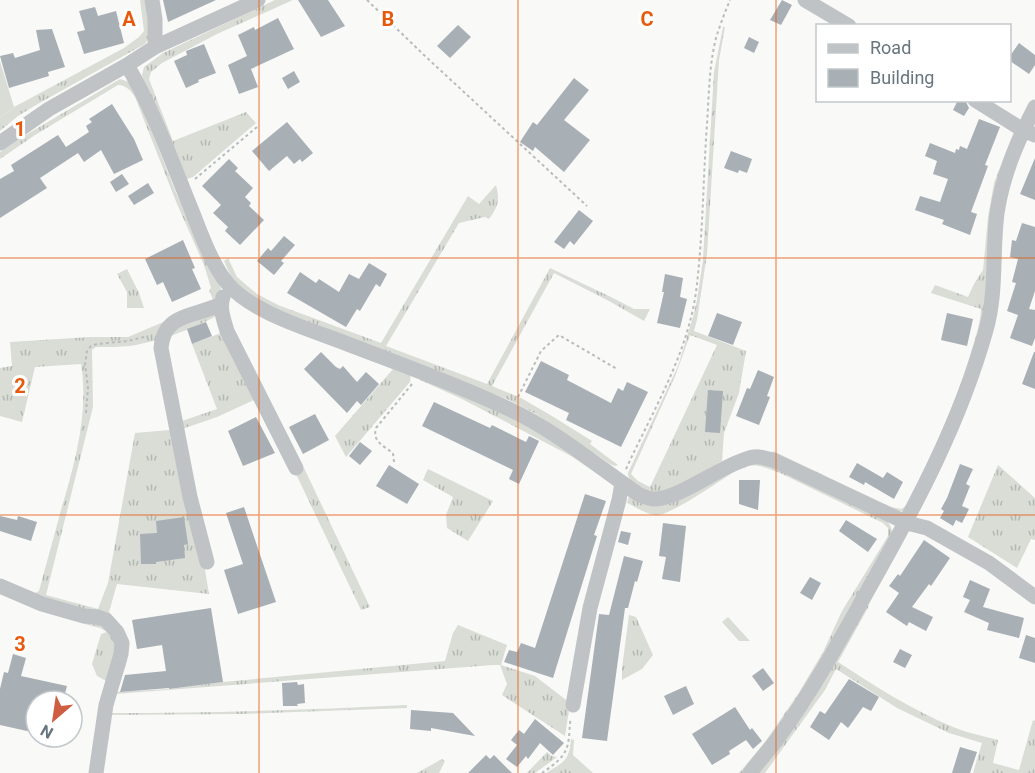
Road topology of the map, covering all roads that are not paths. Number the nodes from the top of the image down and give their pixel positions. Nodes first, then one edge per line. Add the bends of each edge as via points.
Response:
1 (152, 0) edge
2 (258, 0) edge
3 (805, 0) edge
4 (846, 24) edge
5 (155, 47) junction
6 (127, 65) junction
7 (978, 102) edge
8 (1035, 107) edge
9 (1029, 133) edge
10 (0, 144) edge
11 (230, 287) junction
12 (221, 304) junction
13 (296, 468) dead end
14 (622, 483) junction
15 (907, 522) junction
16 (207, 562) dead end
17 (0, 586) edge
18 (1035, 597) edge
19 (573, 705) road end
20 (96, 773) edge
21 (750, 773) edge

1 - 5 street
2 - 5 street
3 - 4 street
5 - 6 street
6 - 10 street via 49,109
6 - 11 street via 200,232
7 - 9 street
8 - 9 street
9 - 15 street via 1012,155 1002,187 992,297 980,352 939,456
11 - 12 street
11 - 14 street via 268,313 512,410 566,442
12 - 13 street via 227,332
12 - 16 street via 178,319 167,328 161,348
14 - 15 street via 646,498 664,498 730,464 757,456
14 - 19 street via 590,608
15 - 18 street via 927,528 989,563
15 - 21 street via 804,700
17 - 20 street via 42,604 106,620 117,633 122,643 121,654 106,705

